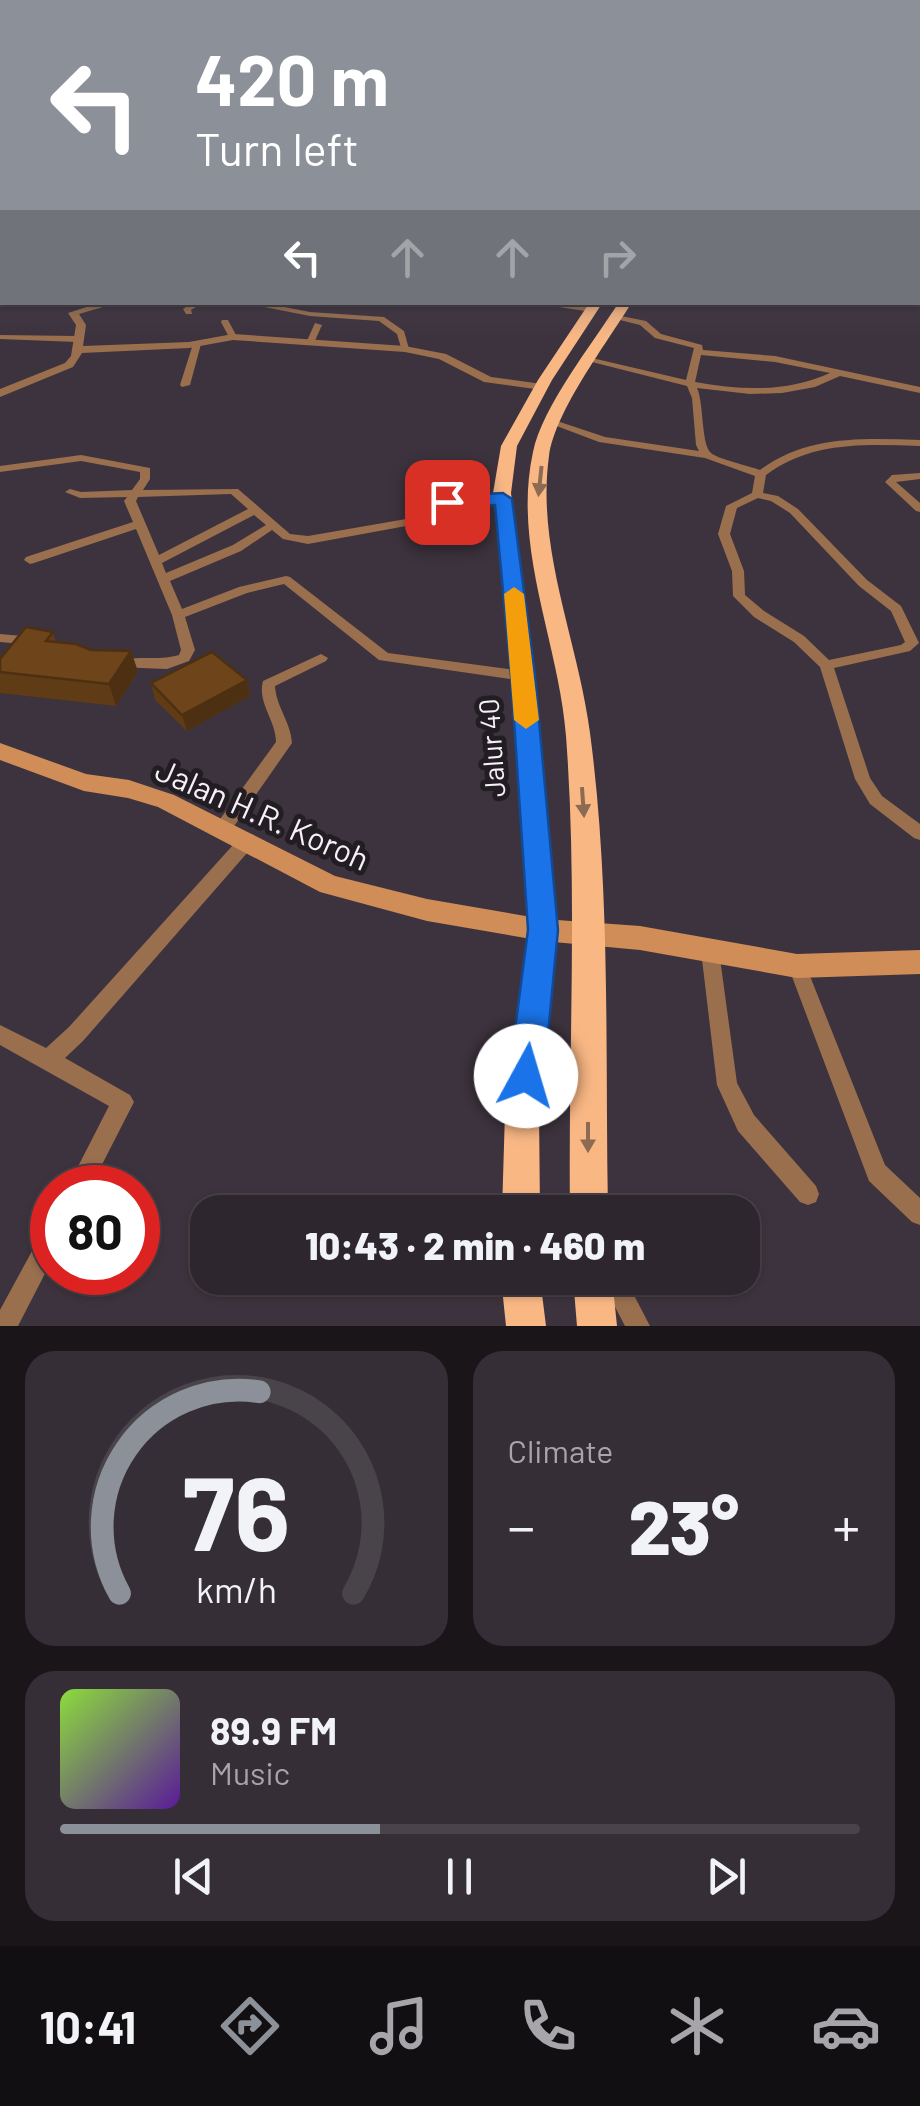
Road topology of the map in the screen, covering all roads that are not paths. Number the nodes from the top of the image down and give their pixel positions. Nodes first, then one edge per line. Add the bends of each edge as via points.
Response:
1 (102, 305) edge
2 (195, 305) edge
3 (260, 305) edge
4 (594, 306) edge
5 (623, 310) edge
6 (189, 312) dead end
7 (225, 322) dead end
8 (318, 325) dead end
9 (0, 337) edge
10 (233, 337) junction
11 (310, 343) junction
12 (76, 344) junction
13 (196, 344) junction
14 (406, 349) junction
15 (700, 352) junction
16 (592, 361) junction
17 (838, 373) junction
18 (690, 383) junction
19 (185, 385) dead end
20 (542, 388) junction
21 (920, 390) edge
22 (0, 393) edge
23 (551, 422) junction
24 (920, 442) edge
25 (707, 454) junction
26 (0, 469) edge
27 (761, 474) junction
28 (920, 476) edge
29 (70, 492) dead end
30 (132, 494) junction
31 (756, 495) junction
32 (503, 499) junction
33 (257, 509) junction
34 (920, 509) edge
35 (140, 524) junction
36 (273, 525) junction
37 (30, 560) dead end
38 (154, 562) junction
39 (163, 579) junction
40 (178, 615) junction
41 (560, 637) junction
42 (0, 638) edge
43 (519, 638) junction
44 (57, 642) edge
45 (321, 658) dead end
46 (98, 663) edge
47 (826, 664) junction
48 (523, 676) junction
49 (0, 751) edge
50 (224, 827) junction
51 (920, 833) edge
52 (248, 840) junction
53 (543, 930) junction
54 (588, 934) junction
55 (710, 951) junction
56 (920, 962) edge
57 (797, 966) junction
58 (0, 1034) edge
59 (48, 1060) junction
60 (90, 1165) edge
61 (808, 1194) dead end
62 (521, 1195) edge
63 (589, 1195) edge
64 (920, 1214) edge
65 (30, 1278) edge
66 (523, 1295) edge
67 (595, 1295) edge
68 (621, 1295) edge
69 (5, 1326) edge
70 (526, 1326) edge
71 (598, 1326) edge
72 (638, 1326) edge

1 - 12 street via 73,312 81,323
2 - 6 street
3 - 14 street via 381,319 401,333
4 - 20 highway, Jalur 40
5 - 15 street via 658,336 696,344
5 - 16 highway
7 - 10 street
8 - 11 street
9 - 12 street
10 - 11 street
10 - 13 street
11 - 14 street
12 - 13 street
12 - 22 street via 76,356 62,369
13 - 19 street
14 - 20 street via 442,356 488,380
15 - 17 street
15 - 18 street
16 - 18 street
16 - 23 highway
17 - 18 street via 818,386 786,392
17 - 21 street
18 - 25 street
20 - 32 highway, Jalur 40 via 509,446
23 - 25 street via 602,440
23 -> 41 highway via 541,452 539,527
24 - 27 street via 816,448
25 - 27 street
26 - 30 street via 81,458 146,470
27 - 31 street
28 - 34 street via 890,482
29 - 30 street
30 - 33 street via 234,491
30 - 35 street
31 - 47 street via 732,506 724,534 738,572 737,592
31 - 47 street via 794,511 896,608 912,636 905,648
32 - 36 street via 449,500 439,517 308,540
32 - 43 highway, Jalur 40
33 - 36 street
33 - 38 street
35 - 37 street
35 - 38 street
36 - 39 street via 238,548
38 - 39 street
39 - 40 street
40 - 46 street via 188,650 184,658 167,664
40 - 48 street via 286,580 384,657
41 - 43 highway
41 -> 54 highway via 578,732
42 - 44 street
43 - 48 highway, Jalur 40
45 - 50 street via 268,684 284,743
47 - 51 street via 876,800
48 - 53 highway, Jalur 40
49 - 50 main road, Jalan H.R. Koroh via 84,782 166,801
50 - 52 main road, Jalan H.R. Koroh
52 - 53 main road, Jalan H.R. Koroh via 329,884
52 - 59 street
53 - 54 main road, Jalan H.R. Koroh
53 - 62 highway, Jalur 40 via 522,1112
54 - 55 main road, Jalan H.R. Koroh
54 -> 63 highway
55 - 57 main road, Jalan H.R. Koroh
55 - 61 street via 727,1085 746,1123
56 - 57 main road, Jalan H.R. Koroh
57 - 64 street via 876,1174
58 - 59 street
59 - 60 street via 123,1102
65 - 69 street
66 - 70 highway
67 - 71 highway
68 - 72 street

